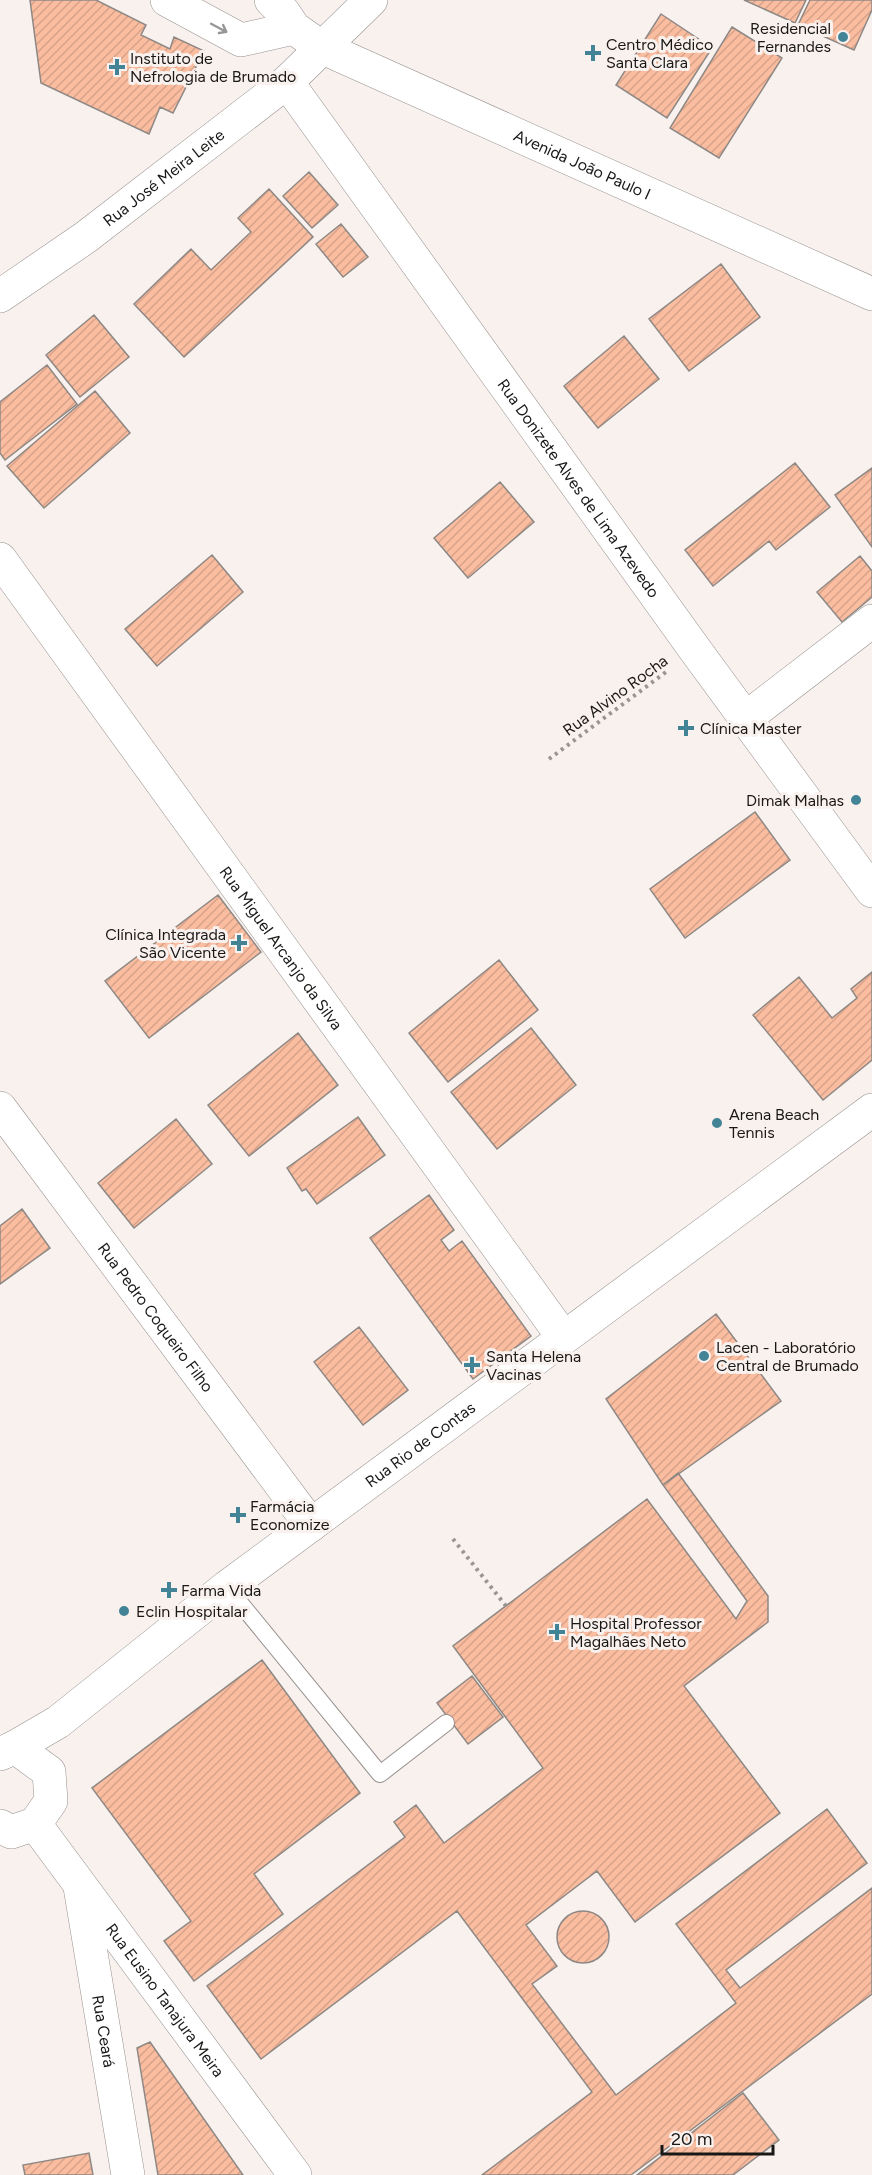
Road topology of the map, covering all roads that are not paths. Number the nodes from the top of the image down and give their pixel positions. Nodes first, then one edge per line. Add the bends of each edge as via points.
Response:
1 (167, 0) edge
2 (271, 0) edge
3 (371, 0) edge
4 (294, 28) junction
5 (321, 48) junction
6 (287, 81) junction
7 (872, 294) edge
8 (0, 296) edge
9 (0, 559) edge
10 (872, 621) edge
11 (746, 718) junction
12 (872, 891) edge
13 (0, 1108) edge
14 (872, 1110) edge
15 (563, 1337) junction
16 (311, 1525) junction
17 (227, 1587) junction
18 (58, 1722) junction
19 (446, 1724) dead end
20 (8, 1750) edge
21 (50, 1772) junction
22 (35, 1824) junction
23 (0, 1826) edge
24 (80, 1887) junction
25 (128, 2175) edge
26 (295, 2175) edge

1 -> 4 street via 241,39
2 - 4 street, Avenida João Paulo I
3 - 5 street, Rua José Meira Leite
4 - 5 street, Avenida João Paulo I
5 - 6 street, Rua José Meira Leite
5 - 7 street, Avenida João Paulo I
6 - 8 street, Rua José Meira Leite via 87,237
6 - 11 street, Rua Donizete Alves de Lima Azevedo
9 - 15 street, Rua Miguel Arcanjo da Silva
10 - 11 street
11 - 12 street, Rua Donizete Alves de Lima Azevedo
13 - 16 street, Rua Pedro Coqueiro Filho
14 - 15 street, Rua Rio de Contas
15 - 16 street, Rua Rio de Contas
16 - 17 street, Rua Rio de Contas
17 - 18 street, Rua Rio de Contas
17 - 19 lane via 380,1774
18 - 20 street, Rua Rio de Contas
18 - 21 street
20 - 21 street
21 - 22 street via 51,1801
22 - 23 street via 11,1832
22 - 24 street, Rua Eusino Tanajura Meira
24 - 25 street, Rua Ceará
24 - 26 street, Rua Eusino Tanajura Meira

